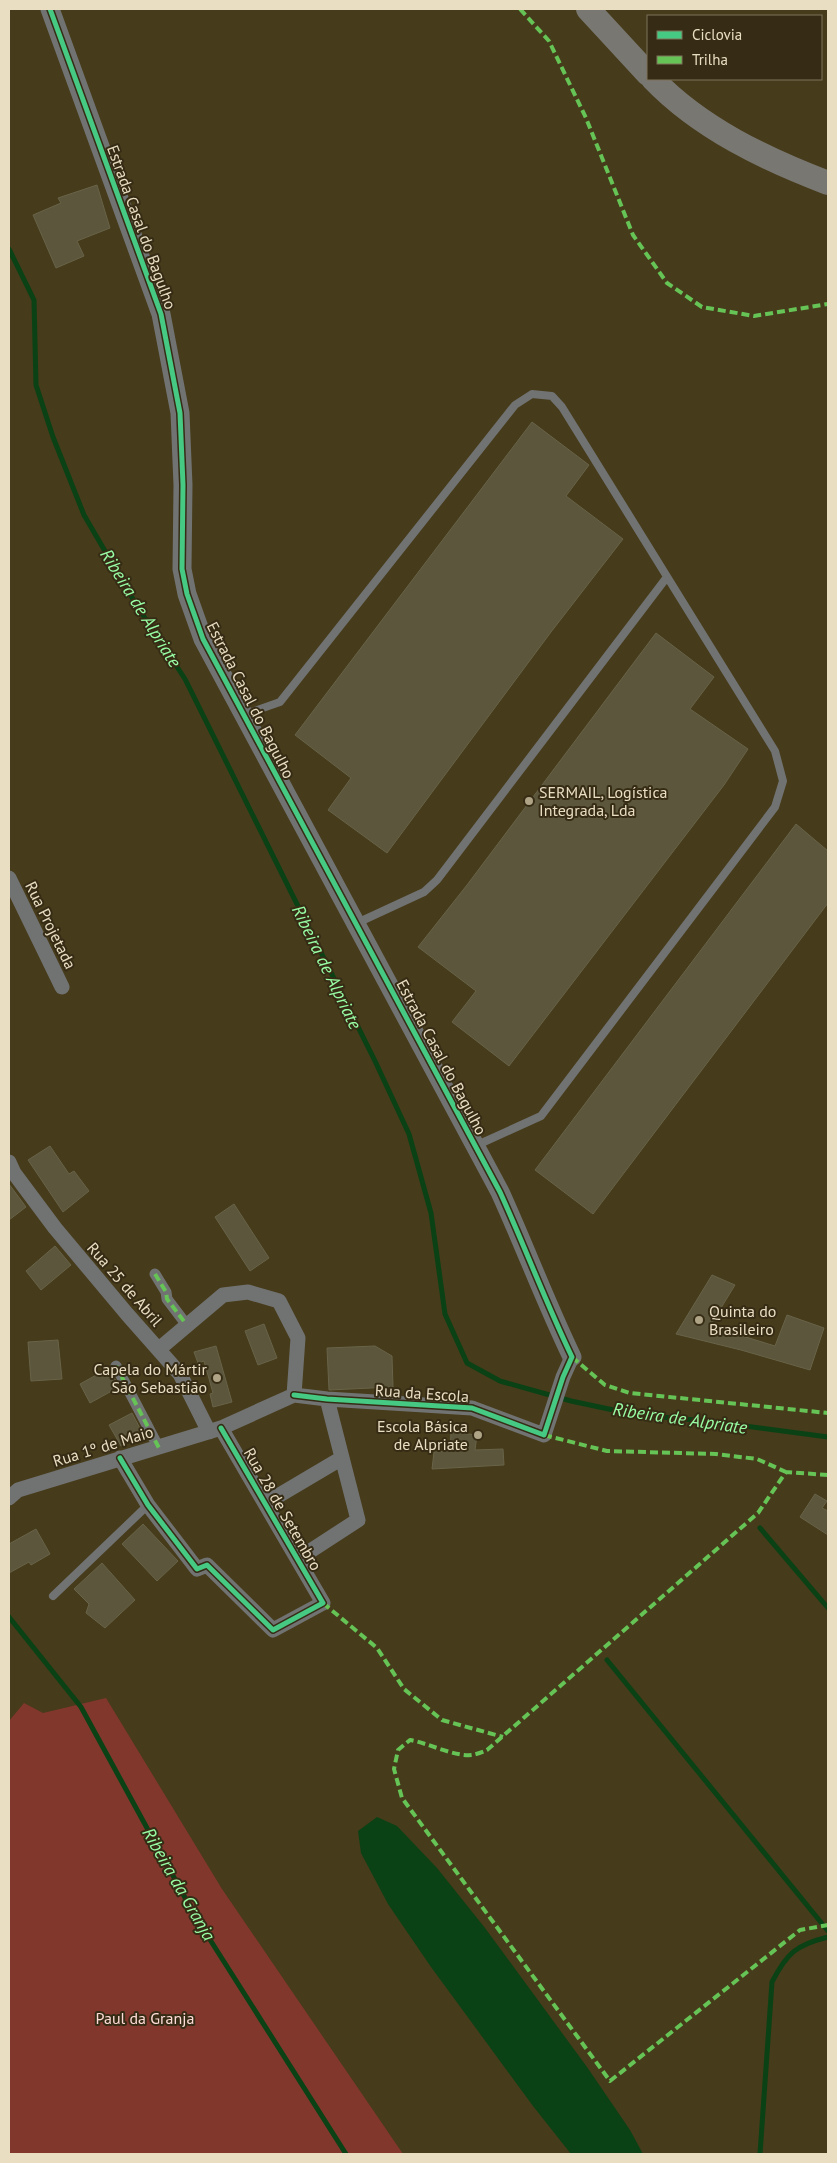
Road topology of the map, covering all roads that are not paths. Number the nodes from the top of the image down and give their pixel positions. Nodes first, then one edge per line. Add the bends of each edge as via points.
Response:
1 (50, 9) edge
2 (588, 9) edge
3 (606, 9) edge
4 (647, 53) edge
5 (647, 73) edge
6 (654, 80) edge
7 (675, 80) edge
8 (828, 170) edge
9 (828, 183) edge
10 (667, 576) junction
11 (244, 715) junction
12 (9, 878) edge
13 (355, 924) junction
14 (62, 987) dead end
15 (475, 1146) junction
16 (9, 1162) edge
17 (155, 1274) dead end
18 (186, 1324) junction
19 (158, 1349) junction
20 (572, 1357) joint
21 (116, 1366) dead end
22 (294, 1395) junction
23 (327, 1399) junction
24 (215, 1430) junction
25 (159, 1448) junction
26 (120, 1458) junction
27 (342, 1458) junction
28 (9, 1498) edge
29 (266, 1503) junction
30 (148, 1505) junction
31 (298, 1560) junction
32 (53, 1596) dead end

1 - 11 street, Estrada Casal do Bagulho via 161,314 180,413 182,569 187,594 203,639
2 - 5 main road
3 - 4 main road
6 - 9 main road via 736,142 774,162
7 - 8 main road via 741,129
10 - 11 lane via 562,407 552,396 532,394 515,405 280,702
10 - 13 lane via 437,880 424,892
10 - 15 lane via 775,751 783,780 775,807 541,1116
11 - 13 street, Estrada Casal do Bagulho
12 - 14 street, Rua Projetada
13 - 15 street, Estrada Casal do Bagulho
15 - 20 street, Estrada Casal do Bagulho via 517,1228 547,1305
16 - 19 street, Rua 25 de Abril via 55,1228
17 - 18 street via 167,1299
18 - 19 street
18 - 22 street via 223,1295 248,1292 279,1301 298,1338
19 - 24 street, Rua 25 de Abril via 180,1374
20 - 23 street, Rua da Escola via 544,1435 472,1408
21 - 25 street
22 - 23 street, Rua da Escola
22 - 24 street
23 - 27 street
24 - 25 street, Rua 1º de Maio
24 - 29 street, Rua 28 de Setembro
25 - 26 street, Rua 1º de Maio
26 - 28 street, Rua 1º de Maio via 18,1490
26 - 30 street
27 - 29 street
27 - 31 street via 358,1520
29 - 31 street, Rua 28 de Setembro
30 - 31 street, Rua 28 de Setembro via 197,1569 207,1565 273,1630 322,1603
30 - 32 lane

